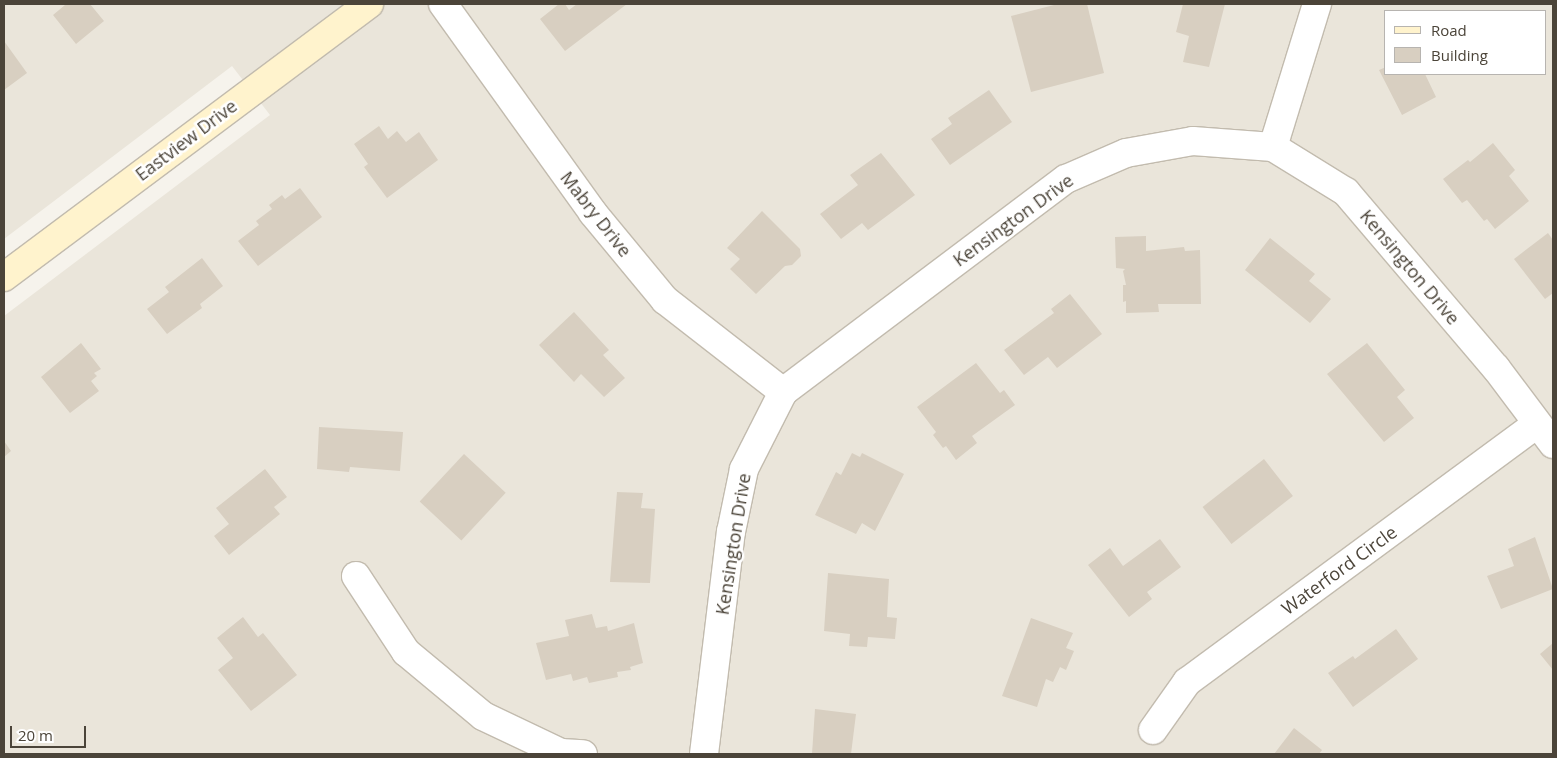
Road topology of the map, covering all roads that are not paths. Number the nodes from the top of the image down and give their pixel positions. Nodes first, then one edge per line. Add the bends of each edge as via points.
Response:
1 (369, 4) edge
2 (443, 4) edge
3 (1317, 4) edge
4 (1274, 147) junction
5 (4, 276) edge
6 (782, 392) junction
7 (1545, 434) edge
8 (356, 576) dead end
9 (1154, 730) dead end
10 (583, 754) edge
11 (704, 754) edge

1 - 5 street, Eastview Drive
2 - 6 street, Mabry Drive via 592,213 664,300
3 - 4 street
4 - 6 street, Kensington Drive via 1193,141 1126,153 1066,179
4 - 7 street, Kensington Drive via 1346,192 1496,368
6 - 11 street, Kensington Drive via 744,469 731,532
7 - 9 street, Waterford Circle via 1187,682
8 - 10 street via 406,652 483,716 561,753

